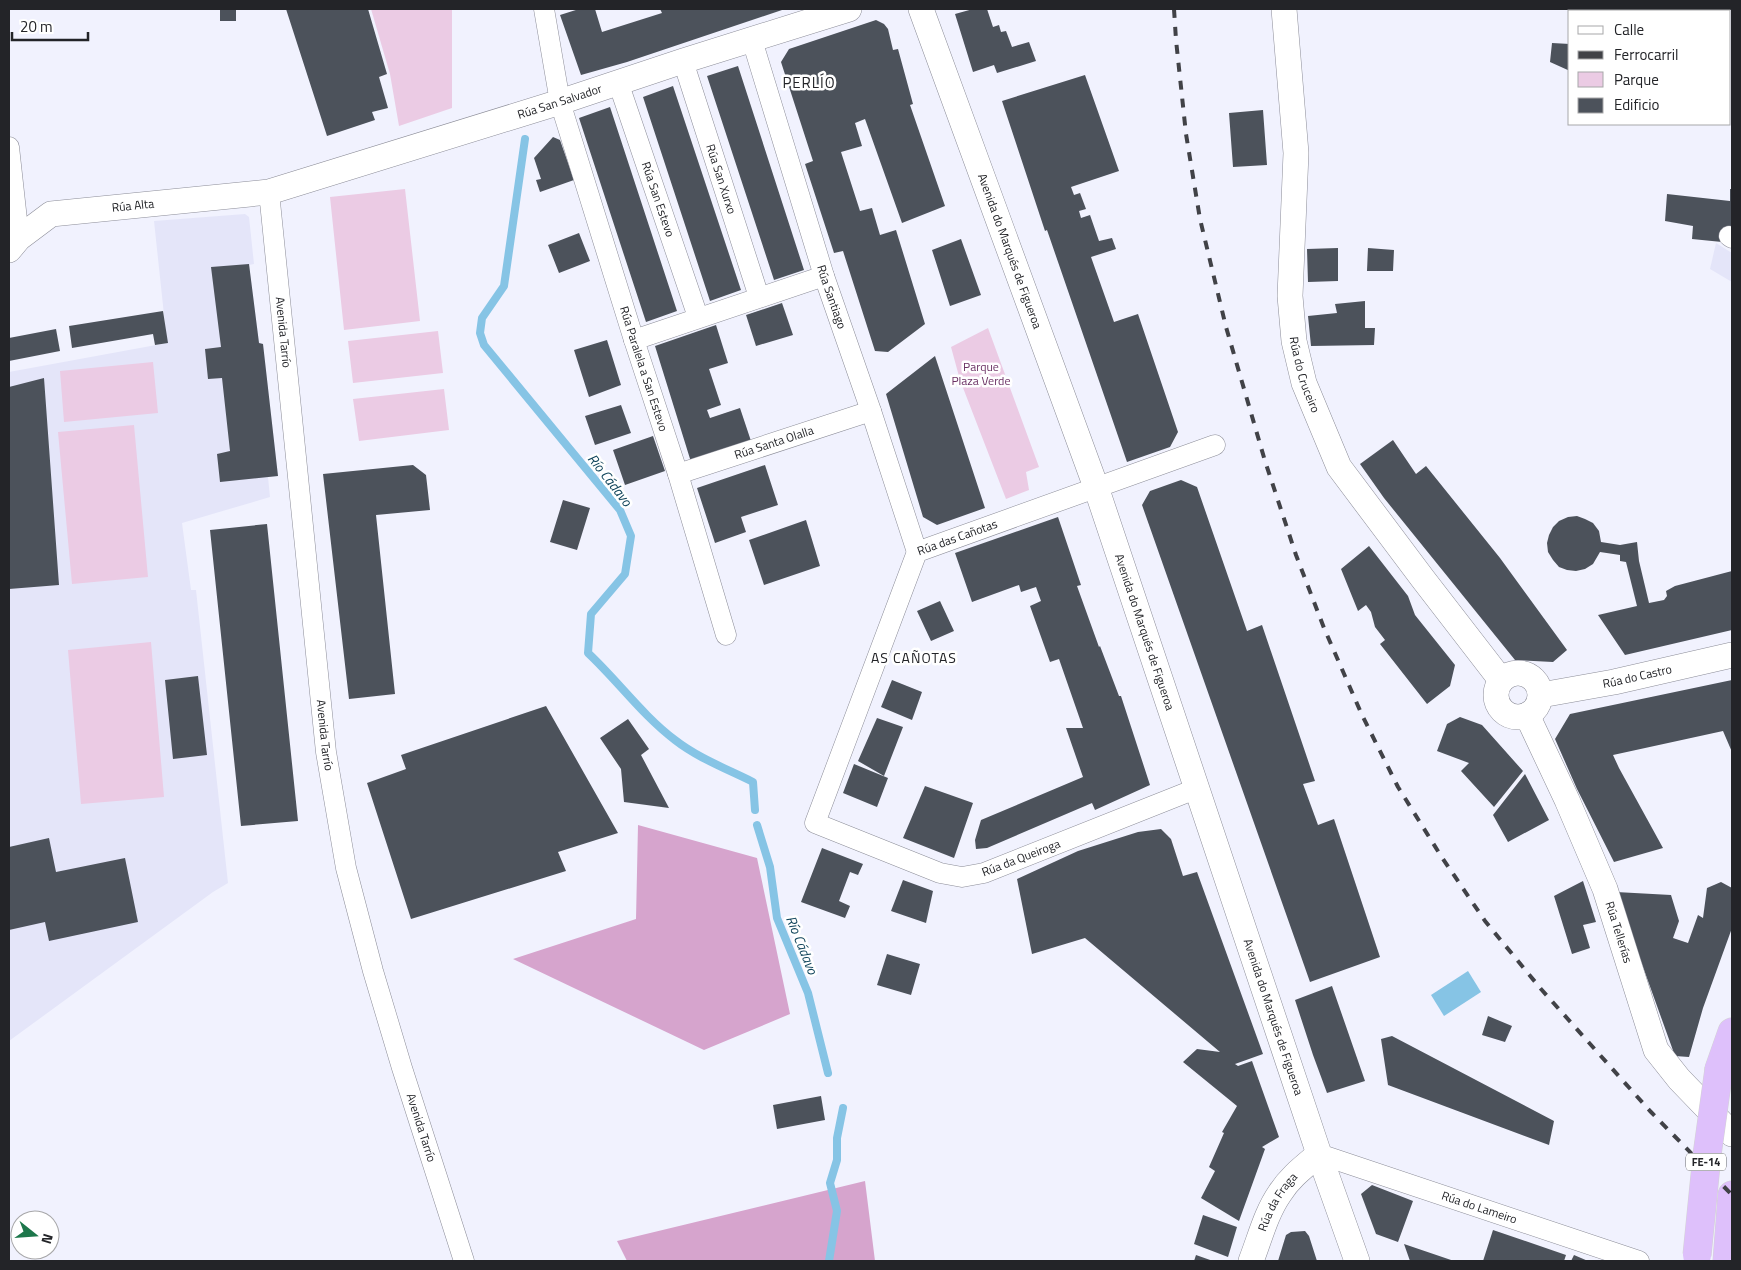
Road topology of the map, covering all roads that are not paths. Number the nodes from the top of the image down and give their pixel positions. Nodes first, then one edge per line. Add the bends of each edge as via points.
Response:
1 (544, 9) edge
2 (849, 9) edge
3 (921, 9) edge
4 (1285, 9) edge
5 (752, 40) junction
6 (683, 61) junction
7 (618, 82) junction
8 (560, 102) junction
9 (9, 147) edge
10 (269, 192) junction
11 (14, 244) edge
12 (824, 276) junction
13 (759, 297) junction
14 (698, 317) junction
15 (634, 340) junction
16 (871, 410) junction
17 (1215, 446) dead end
18 (678, 474) junction
19 (1096, 487) junction
20 (917, 552) junction
21 (726, 635) dead end
22 (1732, 655) edge
23 (1501, 680) junction
24 (1534, 705) junction
25 (1198, 788) junction
26 (815, 823) joint
27 (1732, 1032) edge
28 (1732, 1134) edge
29 (1319, 1154) junction
30 (1732, 1195) edge
31 (1696, 1258) edge
32 (1727, 1260) edge
33 (464, 1261) edge
34 (1251, 1261) edge
35 (1357, 1261) edge
36 (1639, 1261) edge

1 - 8 street, Rúa Paralela a San Estevo
2 - 5 street, Rúa San Salvador
3 - 19 street, Avenida do Marqués de Figueroa
4 - 23 street, Rúa do Cruceiro via 1296,153 1290,296 1294,341 1304,382 1339,466
5 - 6 street, Rúa San Salvador
5 - 12 street, Rúa Santiago
6 - 7 street, Rúa San Salvador
6 - 13 street, Rúa San Xurxo
7 - 8 street, Rúa San Salvador
7 - 14 street, Rúa San Estevo
8 - 10 street, Rúa San Salvador
8 - 15 street, Rúa Paralela a San Estevo
9 - 11 street
10 - 11 street, Rúa Alta via 51,214
10 - 33 street, Avenida Tarrío via 326,752 346,868 402,1068
12 - 13 street
12 - 16 street, Rúa Santiago
13 - 14 street
14 - 15 street
15 - 18 street, Rúa Paralela a San Estevo
16 - 18 street, Rúa Santa Olalla
16 - 20 street, Rúa Santiago
17 - 19 street, Rúa das Cañotas
18 - 21 street, Rúa Paralela a San Estevo
19 - 20 street, Rúa das Cañotas
19 - 25 street, Avenida do Marqués de Figueroa
20 - 26 street, Rúa das Cañotas
22 - 24 street, Rúa do Castro via 1614,682
23 - 24 street via 1512,673 1531,676 1540,688
23 - 24 street via 1496,694 1505,713 1520,717
24 - 28 street, Rúa Tellerías via 1567,800 1605,889 1656,1050 1679,1080
25 - 26 street, Rúa da Queiroga via 984,874 962,878 940,873
25 - 29 street, Avenida do Marqués de Figueroa
27 - 31 highway, FE-14, bridge via 1719,1069
29 - 34 street, Rúa da Fraga via 1280,1192 1269,1211
29 - 35 street, Avenida do Marqués de Figueroa
29 - 36 street, Rúa do Lameiro
30 - 32 highway

